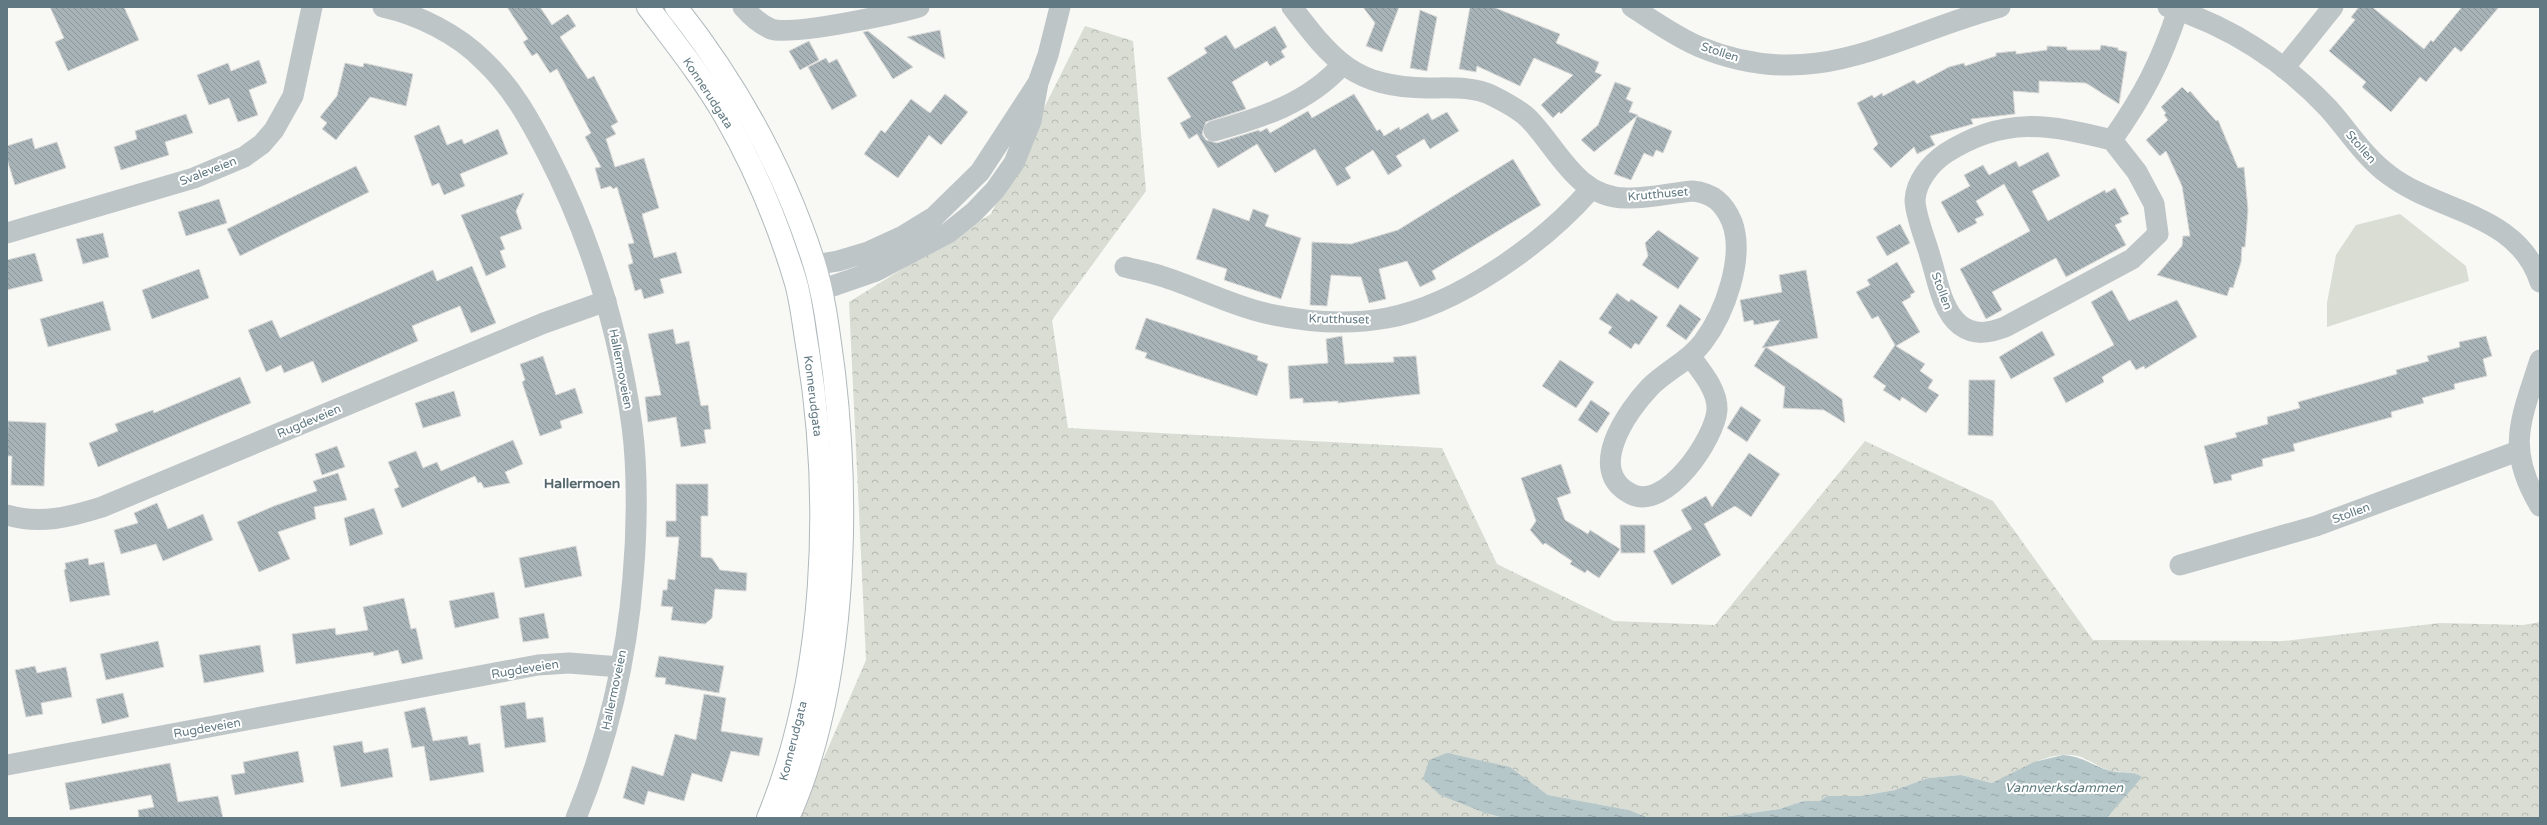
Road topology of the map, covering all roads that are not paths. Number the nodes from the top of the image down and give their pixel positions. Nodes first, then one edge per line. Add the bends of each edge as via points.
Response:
1 (312, 7) edge
2 (383, 7) edge
3 (648, 7) edge
4 (676, 7) edge
5 (743, 7) edge
6 (919, 7) edge
7 (1060, 7) edge
8 (1292, 7) edge
9 (1632, 7) edge
10 (2000, 7) edge
11 (2333, 7) edge
12 (2173, 9) edge
13 (1342, 65) junction
14 (2284, 68) junction
15 (1038, 82) junction
16 (1214, 131) dead end
17 (2112, 140) junction
18 (1591, 189) junction
19 (7, 233) edge
20 (814, 264) junction
21 (1125, 267) dead end
22 (2540, 282) edge
23 (796, 285) junction
24 (821, 290) junction
25 (606, 301) junction
26 (1690, 356) junction
27 (2540, 360) edge
28 (2518, 451) junction
29 (2540, 506) edge
30 (7, 515) edge
31 (2180, 565) dead end
32 (620, 668) junction
33 (7, 765) edge
34 (576, 818) edge
35 (768, 818) edge
36 (788, 818) edge

1 - 19 street, Svaleveien via 293,96 274,130 262,144 244,158 194,178
2 - 25 street, Hallermoveien via 402,11 441,29 469,48 501,78 521,106 556,172 580,227
3 - 23 main road, Konnerudgata via 725,116 765,199
4 - 20 main road, Konnerudgata via 709,50 751,116 787,188
5 - 6 street via 756,22 773,29 795,31
7 - 15 street
8 - 13 street, Krutthuset via 1317,41
9 - 10 street, Stollen via 1700,46 1733,58 1788,66 1818,64 1863,54
11 - 14 street
12 - 14 street, Stollen via 2215,26 2255,48
12 - 17 street, Stollen via 2152,80
13 - 16 street via 1329,80 1295,103
13 - 18 street, Krutthuset via 1371,79 1392,85 1456,88 1492,95 1527,117 1574,176
14 - 22 street, Stollen via 2307,87 2361,149 2389,176 2421,195 2494,225 2508,235 2529,259
15 - 20 street via 980,172 934,217 903,236 868,252 838,261
15 - 24 street via 1031,121 1014,163 995,190 974,212 948,233 913,253 876,271
17 - 17 street, Stollen via 2137,172 2154,204 2158,234 2132,259 2005,327 1989,333 1974,333 1959,324 1944,301 1915,200 1926,172 1933,164 1975,136 1999,128 2049,128
18 - 21 street, Krutthuset via 1574,209 1546,234 1487,275 1457,292 1387,318 1350,322 1269,314 1161,276
18 - 26 street, Krutthuset via 1624,198 1703,192 1718,200 1727,212 1737,244 1735,268 1716,321 1703,342
20 - 23 street
20 - 24 main road, Konnerudgata
23 - 24 street
23 - 35 main road, Konnerudgata via 818,431 821,471 818,572 812,648 800,723 782,784
24 - 36 main road, Konnerudgata via 830,346 843,468 841,560 827,687 813,748 797,799
25 - 30 street, Rugdeveien via 544,323 102,507 50,520 31,520
25 - 32 street, Hallermoveien via 632,427 634,576
26 - 26 street, Krutthuset via 1650,387 1618,432 1611,451 1610,467 1615,478 1632,494 1645,498 1667,489 1681,477 1713,425 1717,409 1714,395 1710,384
27 - 28 street via 2524,410
28 - 29 street via 2525,477
28 - 31 street, Stollen via 2316,526
32 - 33 street, Rugdeveien via 569,663 538,665
32 - 34 street, Hallermoveien via 588,791

